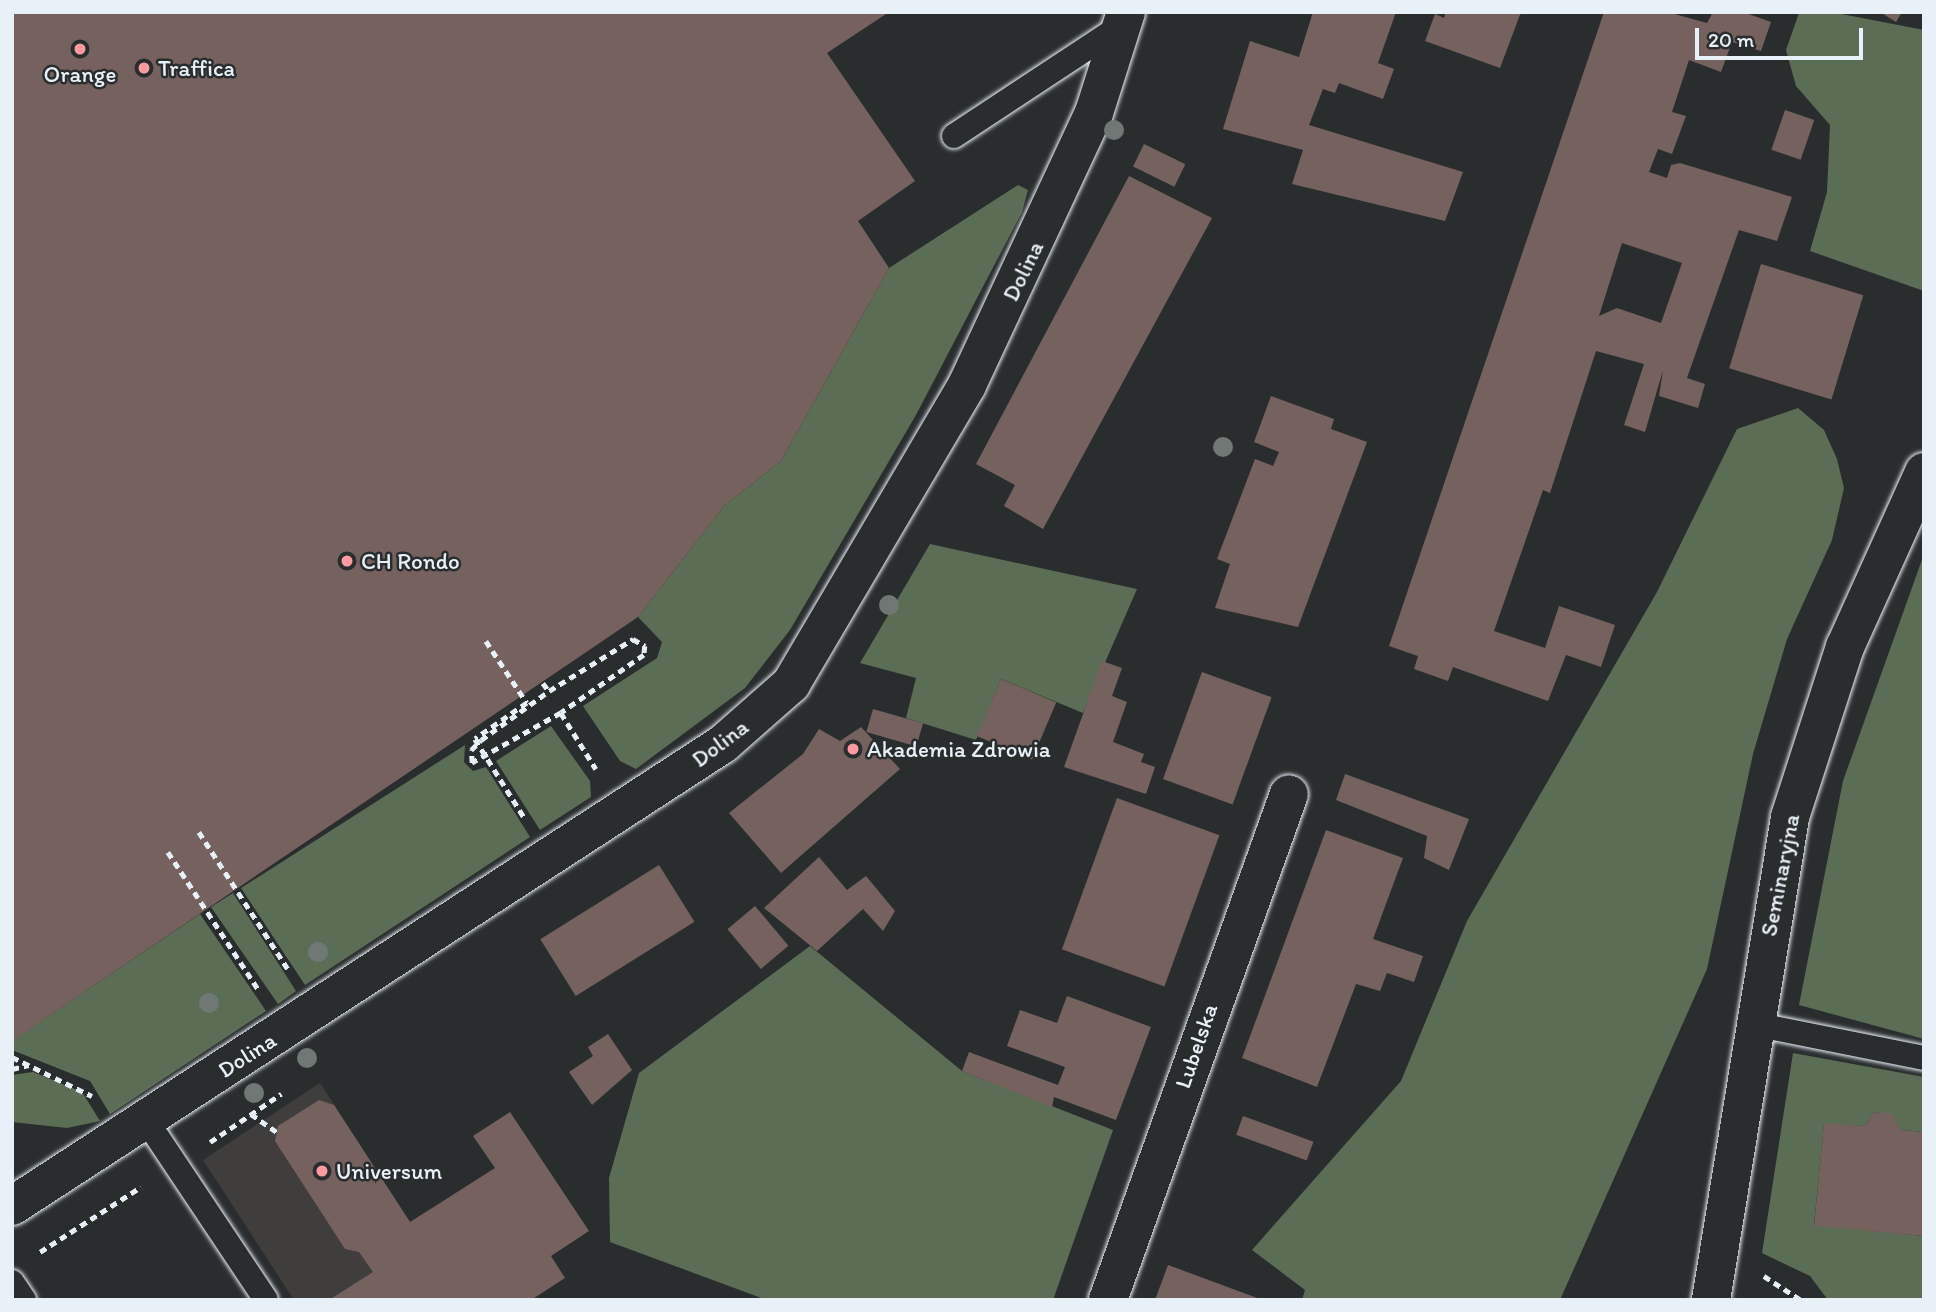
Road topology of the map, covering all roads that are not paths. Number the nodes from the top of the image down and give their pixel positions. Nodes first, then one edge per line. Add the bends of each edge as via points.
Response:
1 (1122, 16) edge
2 (954, 136) dead end
3 (1924, 472) edge
4 (1289, 794) dead end
5 (1754, 1024) junction
6 (1924, 1058) edge
7 (146, 1120) junction
8 (12, 1206) edge
9 (12, 1282) edge
10 (24, 1300) edge
11 (266, 1300) edge
12 (1108, 1300) edge
13 (1711, 1300) edge

1 - 2 lane
1 - 7 street, Dolina via 1094,113 973,374 821,641 791,684 723,744
3 - 5 street, Seminaryjna via 1856,621 1809,747 1776,883
4 - 12 street, Lubelska
5 - 6 lane
5 - 13 street, Seminaryjna
7 - 8 street, Dolina
7 - 11 lane
9 - 10 lane

